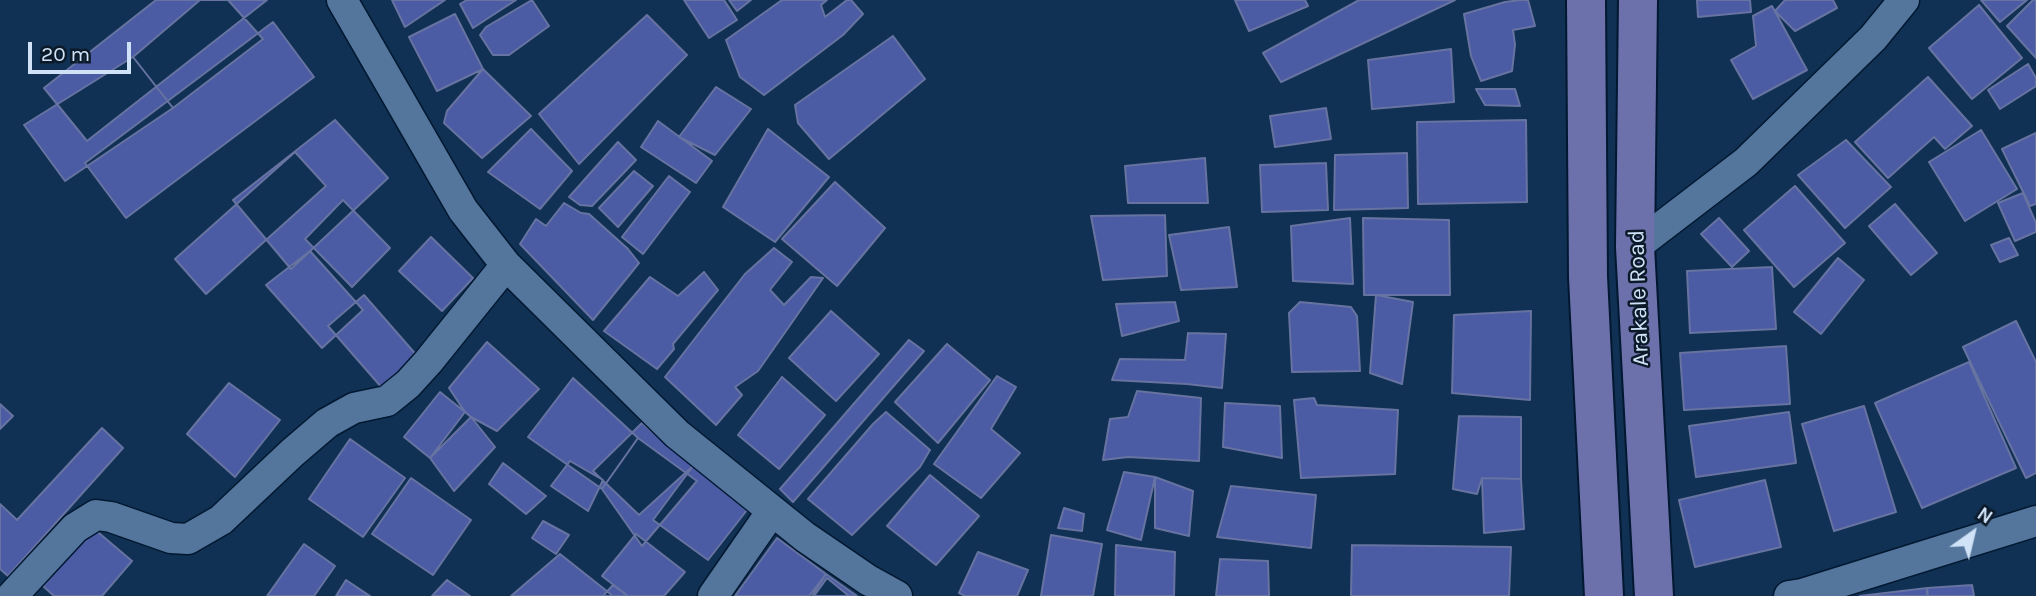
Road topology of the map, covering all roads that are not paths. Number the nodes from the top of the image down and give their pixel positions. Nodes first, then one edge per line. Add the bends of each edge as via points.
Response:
1 (342, 0) edge
2 (1586, 0) edge
3 (1638, 0) edge
4 (1904, 0) edge
5 (1635, 247) junction
6 (506, 265) junction
7 (772, 511) junction
8 (2036, 521) edge
9 (12, 596) edge
10 (713, 596) edge
11 (897, 596) edge
12 (1604, 596) edge
13 (1654, 596) edge
14 (1789, 596) edge

1 - 6 street via 464,210
2 - 12 main road via 1588,276
3 - 5 main road, Arakale Road
4 - 5 street via 1872,38 1746,162
5 - 13 main road, Arakale Road
6 - 7 street via 677,434
6 - 9 street via 408,384 387,401 354,408 327,424 221,520 188,539 96,515 75,528
7 - 10 street
7 - 11 street
8 - 14 street

